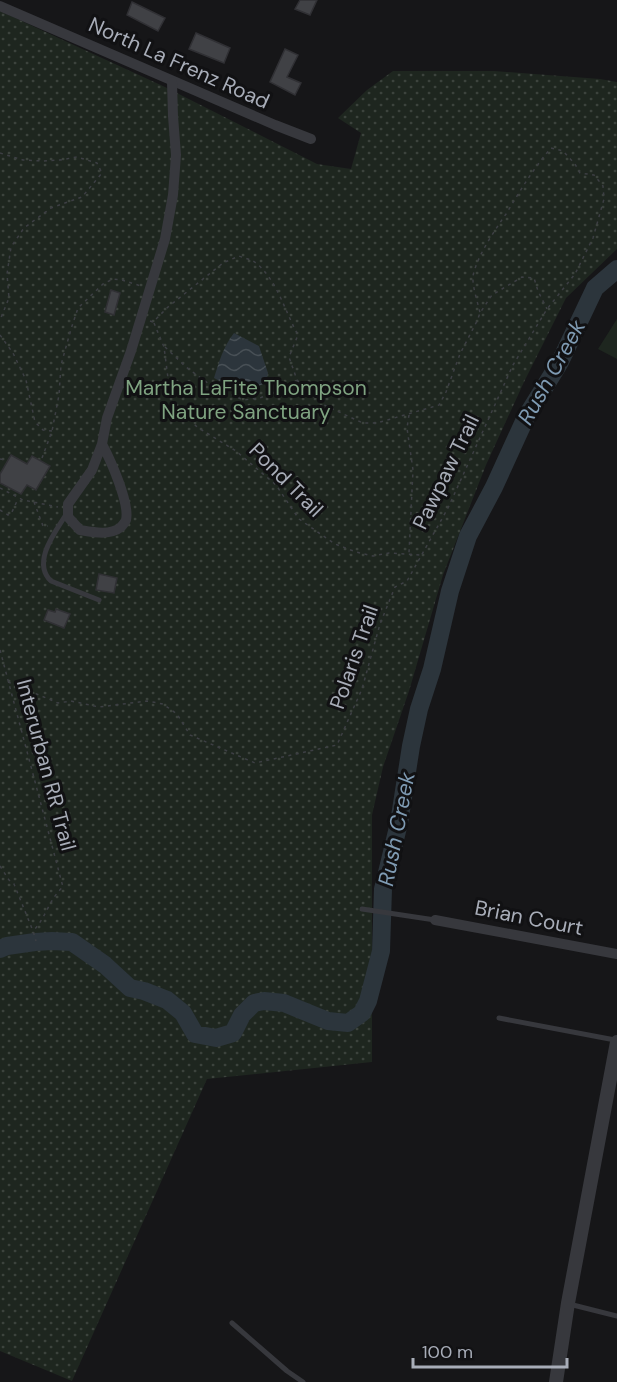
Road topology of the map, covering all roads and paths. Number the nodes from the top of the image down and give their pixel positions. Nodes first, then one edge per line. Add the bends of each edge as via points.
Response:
1 (0, 6) edge
2 (172, 82) junction
3 (311, 139) dead end
4 (0, 153) edge
5 (150, 288) junction
6 (547, 309) junction
7 (480, 313) junction
8 (0, 320) edge
9 (140, 321) junction
10 (153, 322) junction
11 (0, 335) edge
12 (164, 347) junction
13 (297, 380) junction
14 (409, 415) junction
15 (52, 431) junction
16 (102, 444) junction
17 (42, 458) dead end
18 (0, 459) edge
19 (6, 460) dead end
20 (0, 488) edge
21 (18, 498) junction
22 (34, 501) junction
23 (0, 510) edge
24 (68, 510) junction
25 (49, 526) dead end
26 (409, 554) junction
27 (421, 555) junction
28 (99, 600) dead end
29 (0, 650) edge
30 (8, 682) junction
31 (0, 866) edge
32 (362, 909) dead end
33 (435, 920) joint
34 (33, 931) junction
35 (36, 941) dead end
36 (617, 954) edge
37 (499, 1018) dead end
38 (617, 1041) edge
39 (568, 1303) junction
40 (617, 1316) edge
41 (231, 1323) dead end
42 (303, 1382) edge
43 (556, 1382) edge

1 - 2 street, North La Frenz Road
2 - 3 street, North La Frenz Road
2 - 5 street via 176,155 173,195
4 - 8 path via 23,160 77,157 97,163 102,173 81,197 51,208 24,228 11,247 6,274 9,298
5 - 9 street
5 - 15 path via 113,279 78,308 61,365
6 - 7 path, Pawpaw Trail via 534,278 522,277 492,295
6 - 7 path, Pawpaw Trail via 575,274 593,238 604,199 603,186 594,175 580,172 563,151 551,148 522,186 482,254 473,277
6 - 27 path, Pawpaw Trail via 513,364 448,508
7 - 14 path, Pawpaw Trail via 439,405
9 - 10 path
9 - 16 street
10 - 12 path, Pond Trail
10 - 13 path via 223,263 239,256 252,260 277,289 298,335 289,357
11 - 15 path via 26,380 35,422 42,430
12 - 13 path, Pond Trail via 209,384 243,400 260,398
12 - 26 path, Pond Trail via 171,393 177,406 197,427 236,451 276,485 299,519 335,544 356,552 373,556
13 - 14 path via 326,406 363,423
14 - 26 path, Pawpaw Trail via 413,470
15 - 17 path
16 - 24 street via 92,470 68,504
16 - 24 street via 122,493 126,521 119,529 107,533 80,530 68,517
18 - 19 path
20 - 21 path
21 - 22 path
21 - 23 path via 11,513
22 - 24 path
22 - 25 path via 43,526
24 - 28 lane via 46,552 46,576
26 - 27 path, Pawpaw Trail
27 - 30 path, Polaris Trail via 407,581 395,586 362,689 337,746 255,763 190,735 177,714 163,704 147,701 99,707 58,702
29 - 30 path, Interurban RR Trail
30 - 34 path, Interurban RR Trail via 63,887
31 - 34 path via 14,884
32 - 33 lane
33 - 36 street, Brian Court
34 - 35 path
37 - 38 lane
38 - 39 street
39 - 40 lane
39 - 43 street
41 - 42 lane

